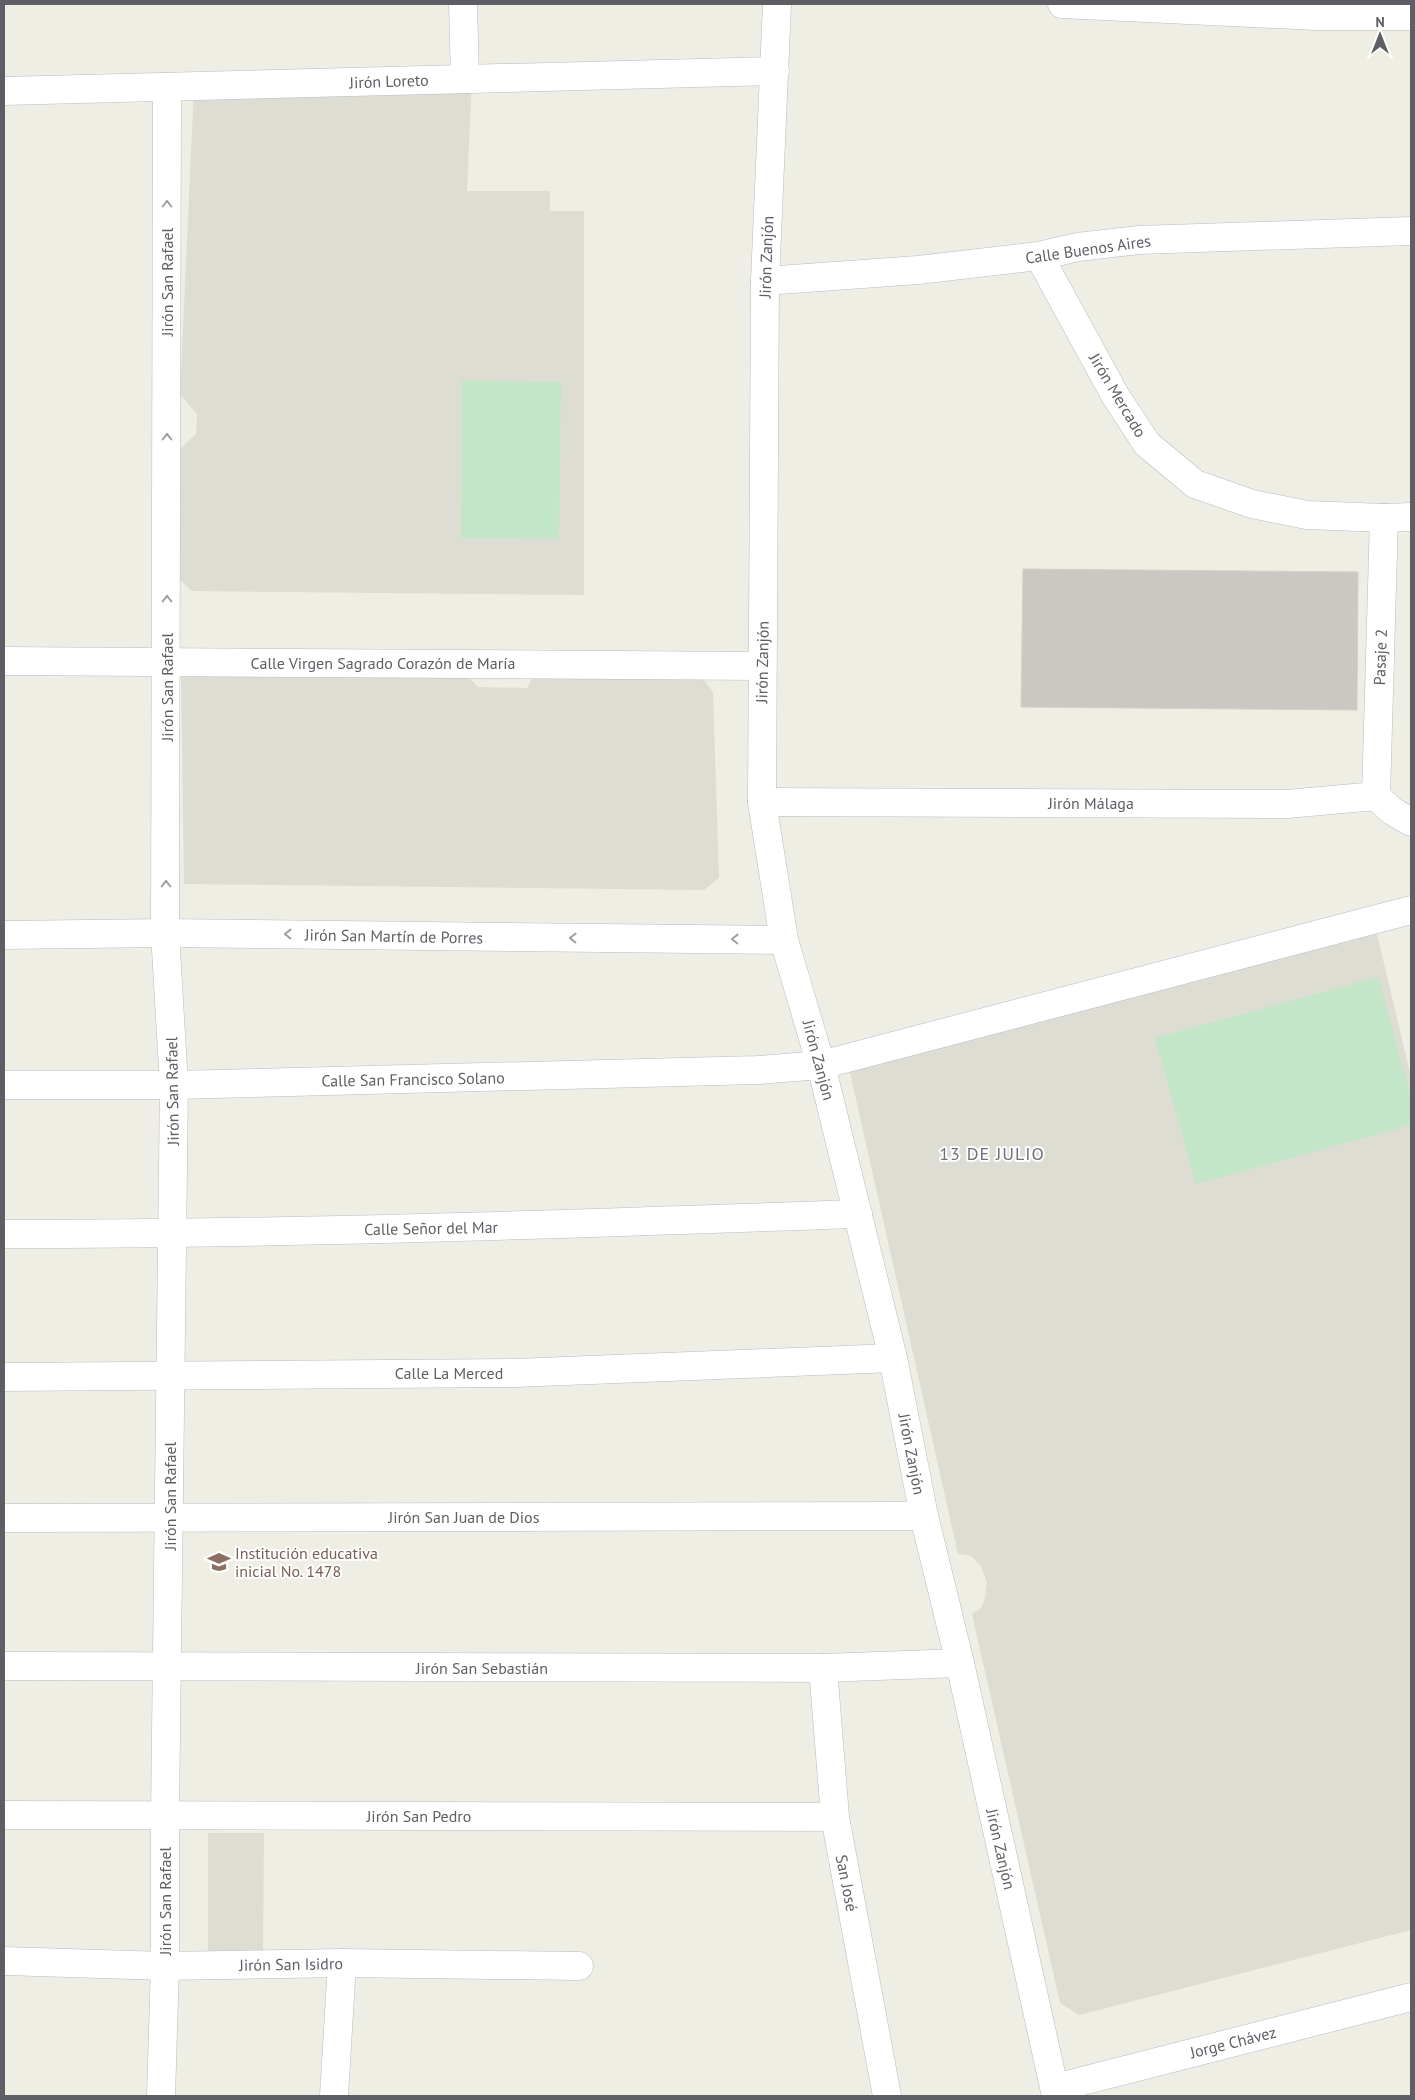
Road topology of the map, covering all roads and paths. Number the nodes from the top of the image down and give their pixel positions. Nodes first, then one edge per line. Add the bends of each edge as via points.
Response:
1 (463, 4) edge
2 (777, 4) edge
3 (1062, 4) edge
4 (1411, 16) edge
5 (775, 71) junction
6 (465, 79) junction
7 (167, 87) junction
8 (4, 91) edge
9 (1411, 231) edge
10 (1039, 256) junction
11 (765, 281) junction
12 (1411, 517) edge
13 (1384, 518) junction
14 (4, 661) edge
15 (167, 662) junction
16 (762, 666) junction
17 (1376, 796) junction
18 (762, 802) junction
19 (1411, 822) edge
20 (1411, 910) edge
21 (165, 933) junction
22 (4, 935) edge
23 (784, 940) junction
24 (821, 1064) junction
25 (4, 1084) edge
26 (174, 1084) junction
27 (858, 1214) junction
28 (4, 1234) edge
29 (171, 1234) junction
30 (893, 1358) junction
31 (170, 1375) junction
32 (4, 1377) edge
33 (924, 1516) junction
34 (170, 1517) junction
35 (4, 1518) edge
36 (960, 1663) junction
37 (4, 1666) edge
38 (168, 1667) junction
39 (823, 1668) junction
40 (4, 1814) edge
41 (165, 1816) junction
42 (835, 1817) junction
43 (4, 1961) edge
44 (342, 1963) junction
45 (165, 1966) junction
46 (579, 1966) dead end
47 (1411, 1997) edge
48 (1056, 2092) edge
49 (161, 2096) edge
50 (334, 2096) edge
51 (887, 2096) edge

1 - 6 street
2 - 5 street, Jirón Zanjón
3 - 4 street via 1316,16
5 - 6 street, Jirón Loreto
5 - 11 street, Jirón Zanjón
6 - 7 street, Jirón Loreto
7 - 8 street, Jirón Loreto
15 -> 7 street, Jirón San Rafael
9 - 10 street, Calle Buenos Aires via 1140,240 1078,247
10 - 11 street, Calle Buenos Aires via 918,270
10 - 13 street, Jirón Mercado via 1115,395 1148,444 1195,484 1252,504 1307,515
11 - 16 street, Jirón Zanjón
12 - 13 street, Jirón Mercado
13 - 17 street, Pasaje 2
14 - 15 street, Calle Virgen Sagrado Corazón de María
15 - 16 street, Calle Virgen Sagrado Corazón de María
21 -> 15 street, Jirón San Rafael
16 - 18 street, Jirón Zanjón
17 - 18 street, Jirón Málaga via 1287,804
17 - 19 street
18 - 23 street, Jirón Zanjón
20 - 24 street, Calle San Francisco Solano
21 - 22 street, Jirón San Martín de Porres
23 -> 21 street, Jirón San Martín de Porres
21 - 26 street, Jirón San Rafael
23 - 24 street, Jirón Zanjón
24 - 26 street, Calle San Francisco Solano via 758,1070
24 - 27 street, Jirón Zanjón
25 - 26 street, Calle San Francisco Solano
26 - 29 street, Jirón San Rafael
27 - 29 street, Calle Señor del Mar
27 - 30 street, Jirón Zanjón
28 - 29 street, Calle Señor del Mar
29 - 31 street, Jirón San Rafael
30 - 31 street, Calle La Merced via 515,1372
30 - 33 street, Jirón Zanjón
31 - 32 street, Calle La Merced
31 - 34 street, Jirón San Rafael
33 - 34 street, Jirón San Juan de Dios
33 - 36 street, Jirón Zanjón
34 - 35 street, Jirón San Juan de Dios
34 - 38 street, Jirón San Rafael
36 - 39 street, Jirón San Sebastián
36 - 48 street, Jirón Zanjón
37 - 38 street, Jirón San Sebastián
38 - 39 street, Jirón San Sebastián
38 - 41 street, Jirón San Rafael
39 - 42 street, San José
40 - 41 street, Jirón San Pedro
41 - 42 street, Jirón San Pedro
41 - 45 street, Jirón San Rafael
42 - 51 street, San José
43 - 45 street, Jirón San Isidro
44 - 45 street, Jirón San Isidro
44 - 46 street, Jirón San Isidro
44 - 50 street
45 - 49 street, Jirón San Rafael
47 - 48 street, Jorge Chávez

